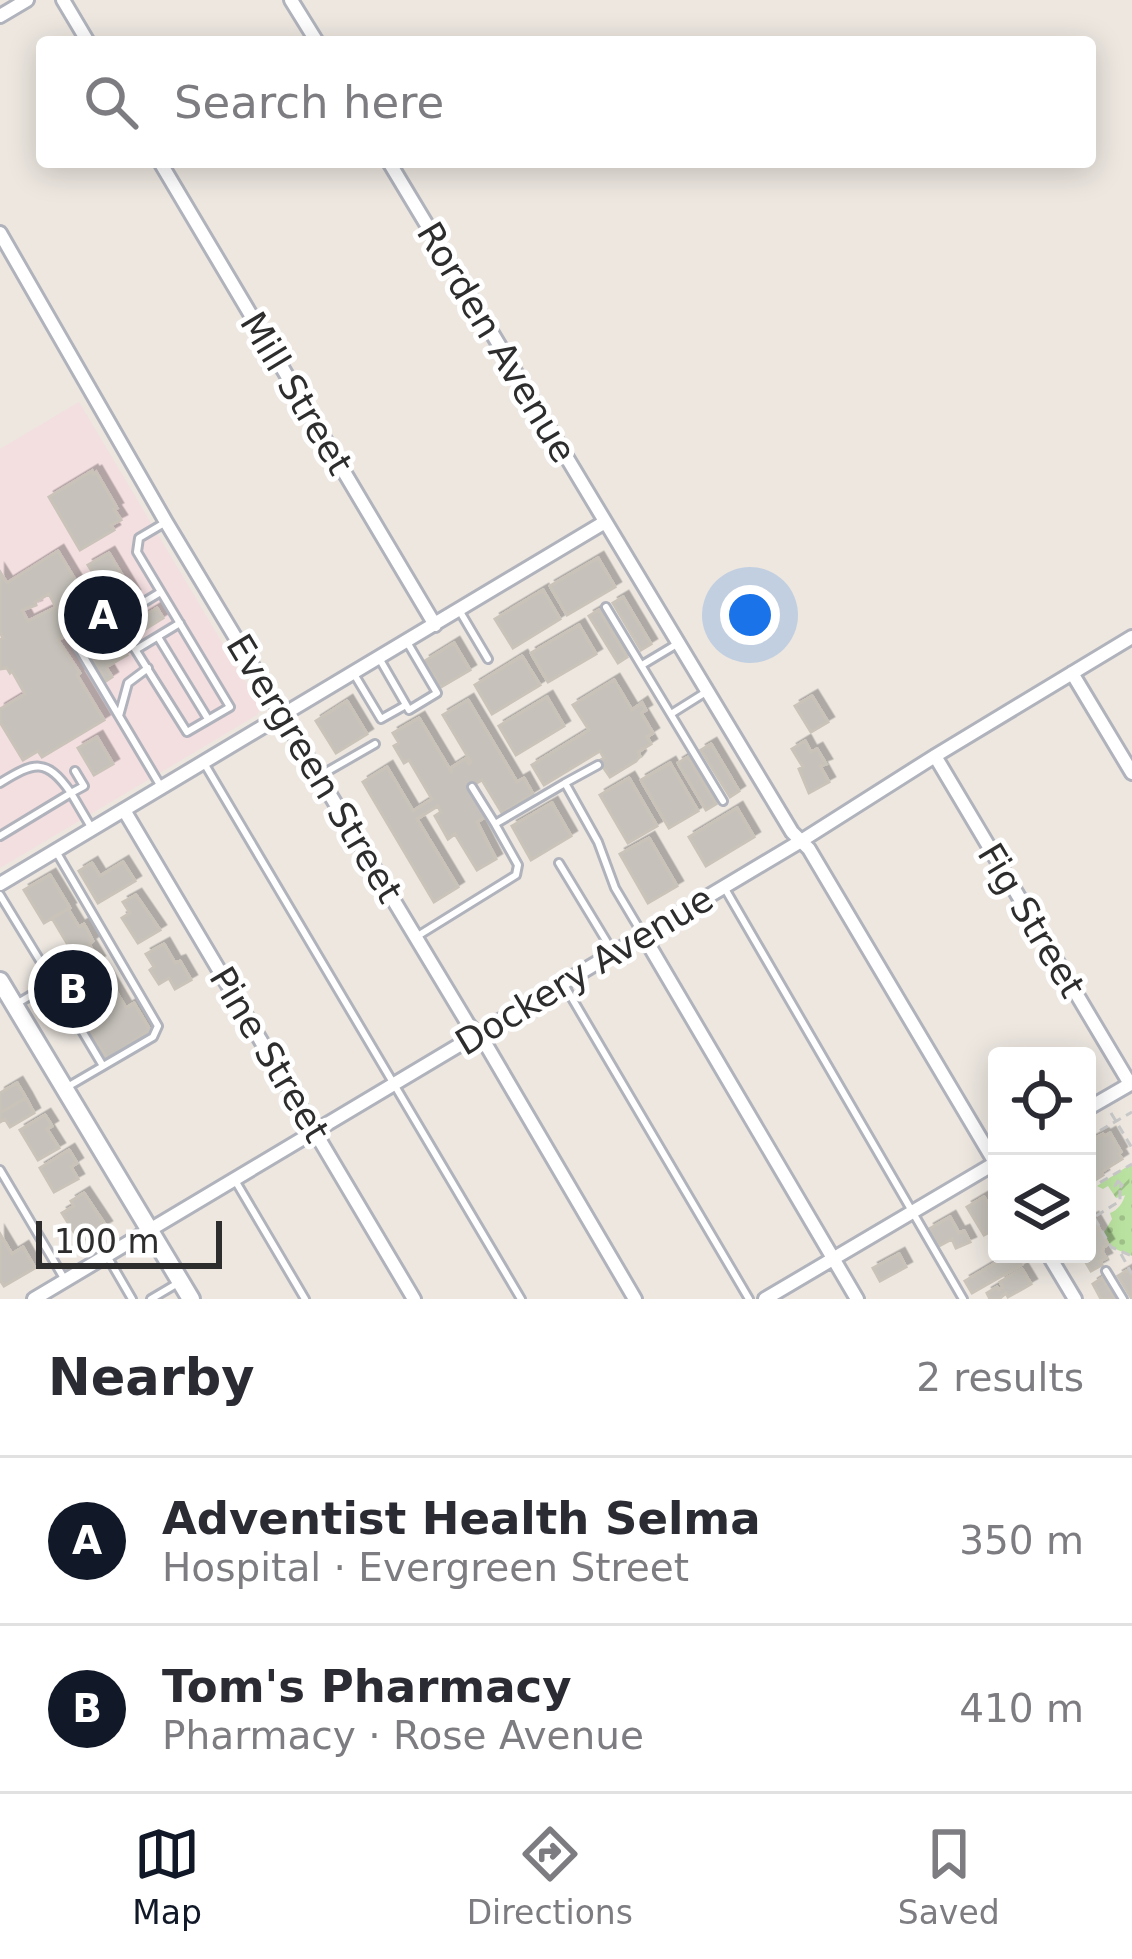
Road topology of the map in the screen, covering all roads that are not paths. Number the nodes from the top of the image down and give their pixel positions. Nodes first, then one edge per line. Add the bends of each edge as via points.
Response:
1 (27, 0) edge
2 (63, 0) edge
3 (291, 0) edge
4 (0, 16) edge
5 (84, 36) edge
6 (312, 36) edge
7 (164, 168) edge
8 (392, 168) edge
9 (0, 233) edge
10 (166, 522) junction
11 (604, 522) junction
12 (161, 592) junction
13 (606, 608) dead end
14 (459, 610) junction
15 (116, 619) junction
16 (180, 623) junction
17 (435, 625) junction
18 (158, 637) junction
19 (1132, 637) edge
20 (407, 642) junction
21 (676, 644) junction
22 (136, 650) junction
23 (379, 658) junction
24 (488, 659) dead end
25 (642, 665) junction
26 (148, 668) junction
27 (1072, 673) junction
28 (354, 674) junction
29 (706, 692) junction
30 (406, 705) junction
31 (671, 714) junction
32 (119, 716) junction
33 (284, 716) junction
34 (208, 719) junction
35 (375, 744) dead end
36 (934, 756) junction
37 (204, 763) junction
38 (598, 765) dead end
39 (0, 770) edge
40 (76, 771) dead end
41 (1132, 773) edge
42 (320, 776) junction
43 (3, 781) edge
44 (565, 783) junction
45 (472, 787) dead end
46 (161, 788) junction
47 (71, 794) junction
48 (723, 801) dead end
49 (124, 810) junction
50 (495, 824) junction
51 (92, 829) junction
52 (0, 836) edge
53 (801, 841) junction
54 (56, 851) junction
55 (559, 862) dead end
56 (0, 884) edge
57 (724, 887) junction
58 (0, 895) edge
59 (643, 935) junction
60 (416, 937) junction
61 (614, 952) junction
62 (0, 981) edge
63 (53, 982) junction
64 (563, 983) junction
65 (15, 1005) junction
66 (477, 1034) junction
67 (103, 1066) junction
68 (1131, 1083) edge
69 (394, 1084) junction
70 (66, 1088) junction
71 (1096, 1104) edge
72 (316, 1131) junction
73 (991, 1155) edge
74 (988, 1169) edge
75 (0, 1170) edge
76 (235, 1179) junction
77 (912, 1214) junction
78 (150, 1229) junction
79 (107, 1256) junction
80 (833, 1259) junction
81 (1053, 1263) edge
82 (1106, 1271) dead end
83 (65, 1280) junction
84 (181, 1281) junction
85 (34, 1299) edge
86 (133, 1299) edge
87 (151, 1299) edge
88 (191, 1299) edge
89 (305, 1299) edge
90 (414, 1299) edge
91 (520, 1299) edge
92 (635, 1299) edge
93 (749, 1299) edge
94 (765, 1299) edge
95 (857, 1299) edge
96 (963, 1299) edge
97 (1075, 1299) edge
98 (1123, 1299) edge

1 - 4 street
2 - 5 street
3 - 6 street
7 - 17 street, Mill Street
8 - 11 street, Rorden Avenue
9 - 10 street, Evergreen Street
10 - 12 lane via 139,538 137,551
10 - 33 street, Evergreen Street
11 - 14 street
11 - 21 street, Rorden Avenue
12 - 15 lane
12 - 16 lane
13 - 25 lane
14 - 17 street
14 - 24 lane
15 - 22 lane
15 - 32 lane via 75,642
16 - 18 lane
16 - 34 lane via 230,706
17 - 20 street
18 - 22 lane
18 - 34 lane
19 - 27 street, Dockery Avenue
20 - 23 street
20 - 30 lane via 436,693
21 - 25 lane
21 - 29 street, Rorden Avenue
22 - 26 lane
23 - 28 street
23 - 30 lane
25 - 31 lane
26 - 32 lane via 128,683
26 - 34 lane via 187,732
27 - 36 street, Dockery Avenue
27 - 41 street
28 - 30 lane via 381,719
28 - 33 street
29 - 31 lane
29 - 53 street, Rorden Avenue
31 - 48 lane
32 - 46 lane
33 - 37 street
33 - 42 street, Evergreen Street
35 - 42 lane
36 - 53 street, Dockery Avenue
36 - 68 street, Fig Street
37 - 46 street
37 - 69 lane
38 - 44 lane
39 - 43 lane
40 - 47 lane via 84,786
42 - 60 street, Evergreen Street
43 - 47 lane via 36,765 52,770
44 - 50 lane
44 - 59 lane
45 - 50 lane
46 - 49 street
47 - 51 lane
47 - 52 lane
49 - 51 street
49 - 72 street, Pine Street
50 - 60 lane via 518,865 515,875
51 - 54 street
53 - 57 street, Dockery Avenue
53 - 73 street, Rorden Avenue
54 - 56 street
54 - 67 lane via 158,1026
55 - 61 lane
57 - 59 street, Dockery Avenue
57 - 77 lane
58 - 63 lane
59 - 61 street, Dockery Avenue
59 - 80 street
60 - 66 street, Evergreen Street
61 - 64 street, Dockery Avenue
62 - 65 street
63 - 65 lane
63 - 67 lane
64 - 66 street, Dockery Avenue
64 - 93 lane
65 - 70 street
66 - 69 street, Dockery Avenue
66 - 92 street, Evergreen Street
67 - 70 lane
68 - 71 street
69 - 72 street, Dockery Avenue
69 - 91 lane
70 - 78 street
72 - 76 street, Dockery Avenue
72 - 90 street, Pine Street
74 - 77 street
75 - 83 lane
76 - 78 street, Dockery Avenue
76 - 89 lane
77 - 80 street
77 - 96 lane
78 - 79 street, Dockery Avenue
78 - 84 street
79 - 83 street, Dockery Avenue
79 - 86 lane
80 - 94 street
80 - 95 street
81 - 97 street
82 - 98 lane
83 - 85 street, Dockery Avenue
84 - 87 lane
84 - 88 street

